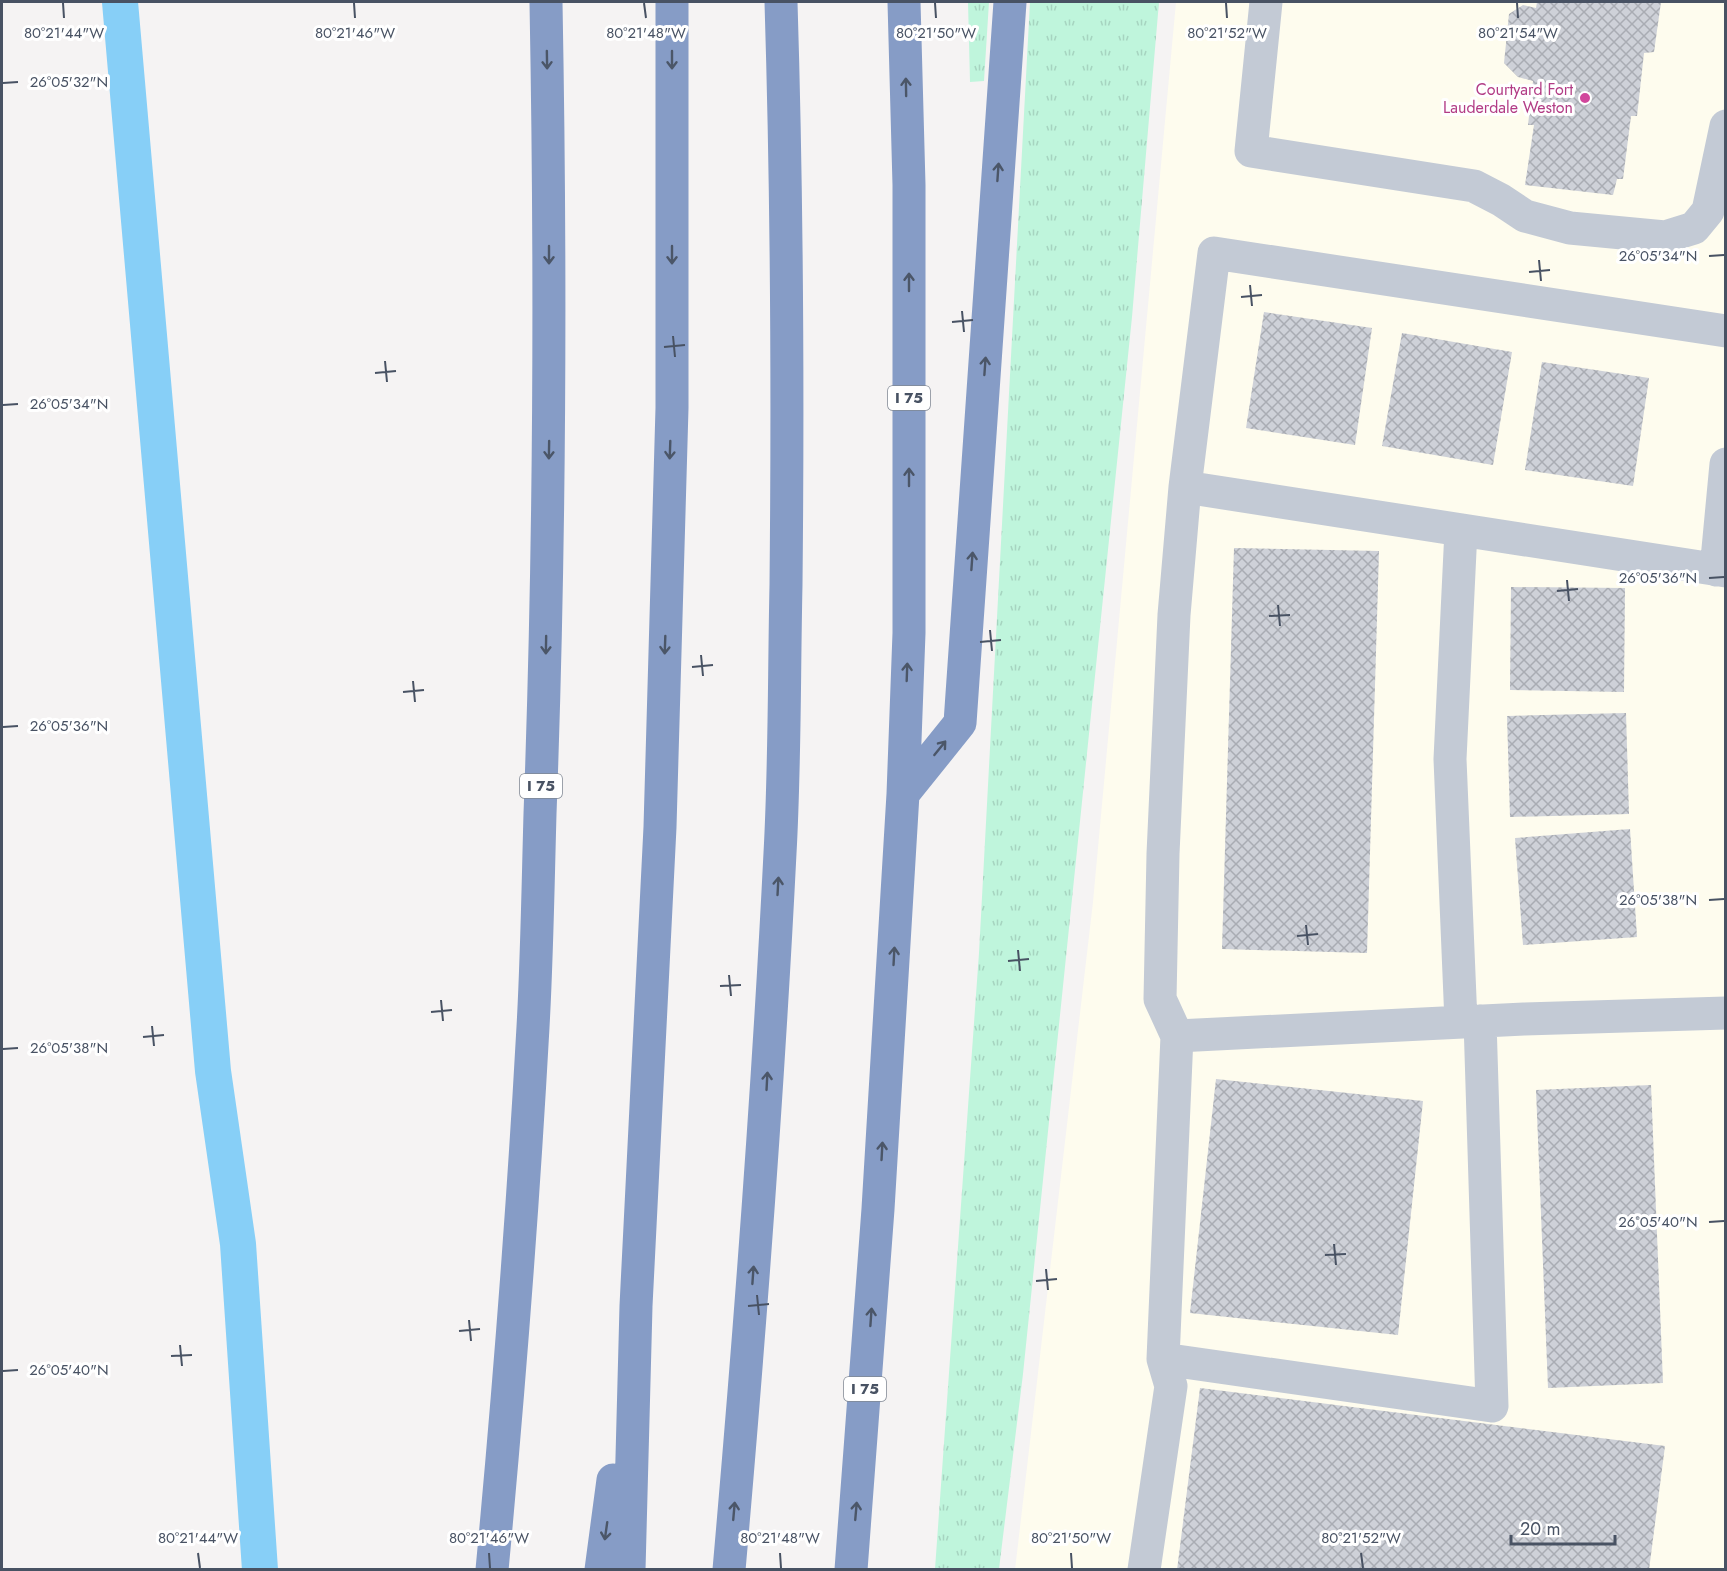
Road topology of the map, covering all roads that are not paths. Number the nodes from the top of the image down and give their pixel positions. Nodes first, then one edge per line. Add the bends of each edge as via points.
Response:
1 (546, 2) edge
2 (672, 2) edge
3 (782, 2) edge
4 (904, 2) edge
5 (1010, 2) edge
6 (1266, 2) edge
7 (1725, 126) edge
8 (1725, 331) edge
9 (1725, 464) edge
10 (1185, 487) junction
11 (1461, 530) junction
12 (1721, 570) edge
13 (903, 794) junction
14 (1725, 1013) edge
15 (1471, 1022) junction
16 (1177, 1036) junction
17 (636, 1306) junction
18 (1163, 1359) junction
19 (492, 1569) edge
20 (601, 1569) edge
21 (629, 1569) edge
22 (729, 1569) edge
23 (851, 1569) edge
24 (1144, 1569) edge

1 -> 19 highway, I 75 via 550,430 544,705 533,1024 508,1401
2 -> 17 highway via 672,408 659,838
22 -> 3 highway via 752,1290 780,850 787,439
13 -> 4 highway, I 75 via 909,633 909,185
13 -> 5 highway via 960,723
6 - 7 lane via 1251,151 1474,186 1525,216 1570,228 1665,237 1694,228 1708,211
8 - 10 lane via 1214,253
9 - 12 lane
10 - 11 lane
10 - 16 lane via 1173,627 1160,999
11 - 12 lane
11 - 15 lane via 1450,759
23 -> 13 highway, I 75
14 - 15 lane
15 - 16 lane
15 - 18 lane via 1492,1406
16 - 18 lane
17 -> 20 highway
17 - 21 highway
18 - 24 lane via 1171,1386

